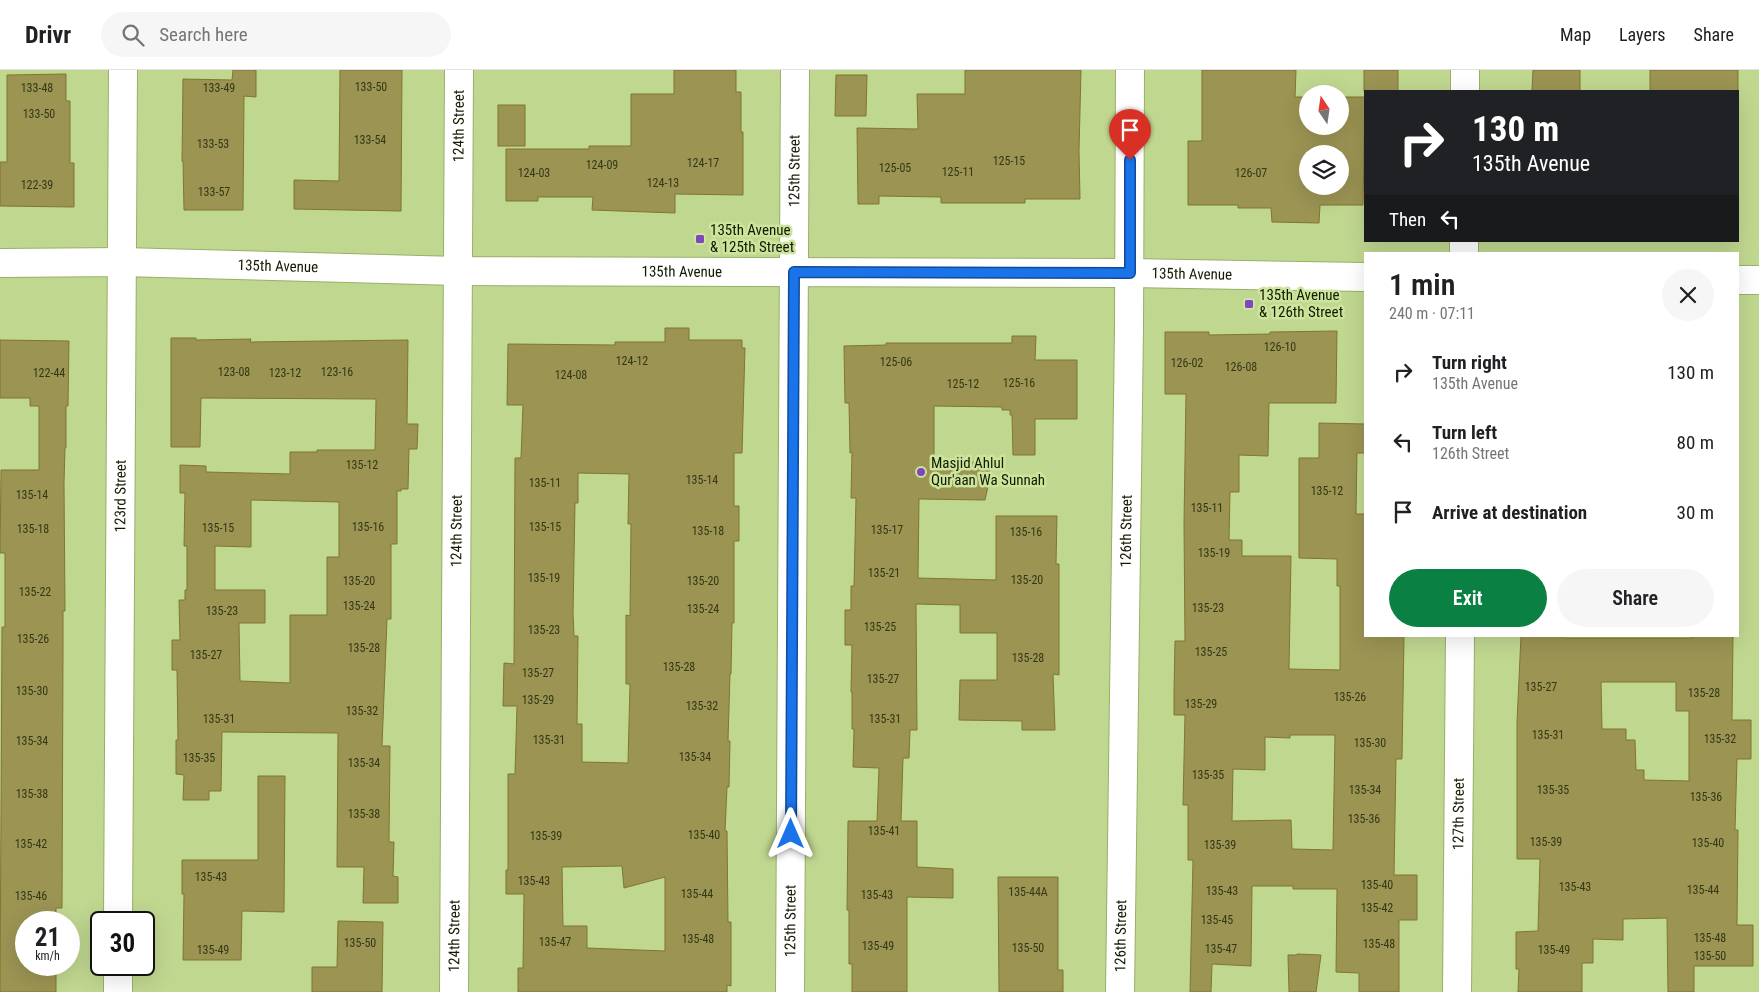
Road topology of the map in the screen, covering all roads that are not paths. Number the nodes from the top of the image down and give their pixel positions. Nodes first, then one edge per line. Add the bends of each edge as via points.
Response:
1 (123, 70) edge
2 (459, 70) edge
3 (795, 70) edge
4 (1130, 70) edge
5 (1466, 70) edge
6 (1465, 90) edge
7 (122, 262) junction
8 (0, 264) edge
9 (458, 271) junction
10 (794, 272) junction
11 (1130, 273) junction
12 (1364, 277) edge
13 (1739, 280) edge
14 (1759, 280) edge
15 (1460, 637) edge
16 (118, 911) edge
17 (118, 976) edge
18 (118, 992) edge
19 (454, 992) edge
20 (790, 992) edge
21 (1120, 992) edge
22 (1457, 992) edge

1 - 7 street, 123rd Street
2 - 9 street, 124th Street
3 - 10 street, 125th Street
4 - 11 street, 126th Street
5 - 6 street
7 - 8 street, 135th Avenue
7 - 9 street, 135th Avenue
7 - 16 street, 123rd Street
9 - 10 street, 135th Avenue
9 - 19 street, 124th Street
10 - 11 street, 135th Avenue
10 - 20 street, 125th Street
11 - 12 street, 135th Avenue
11 - 21 street, 126th Street
13 - 14 street
15 - 22 street, 127th Street
17 - 18 street

